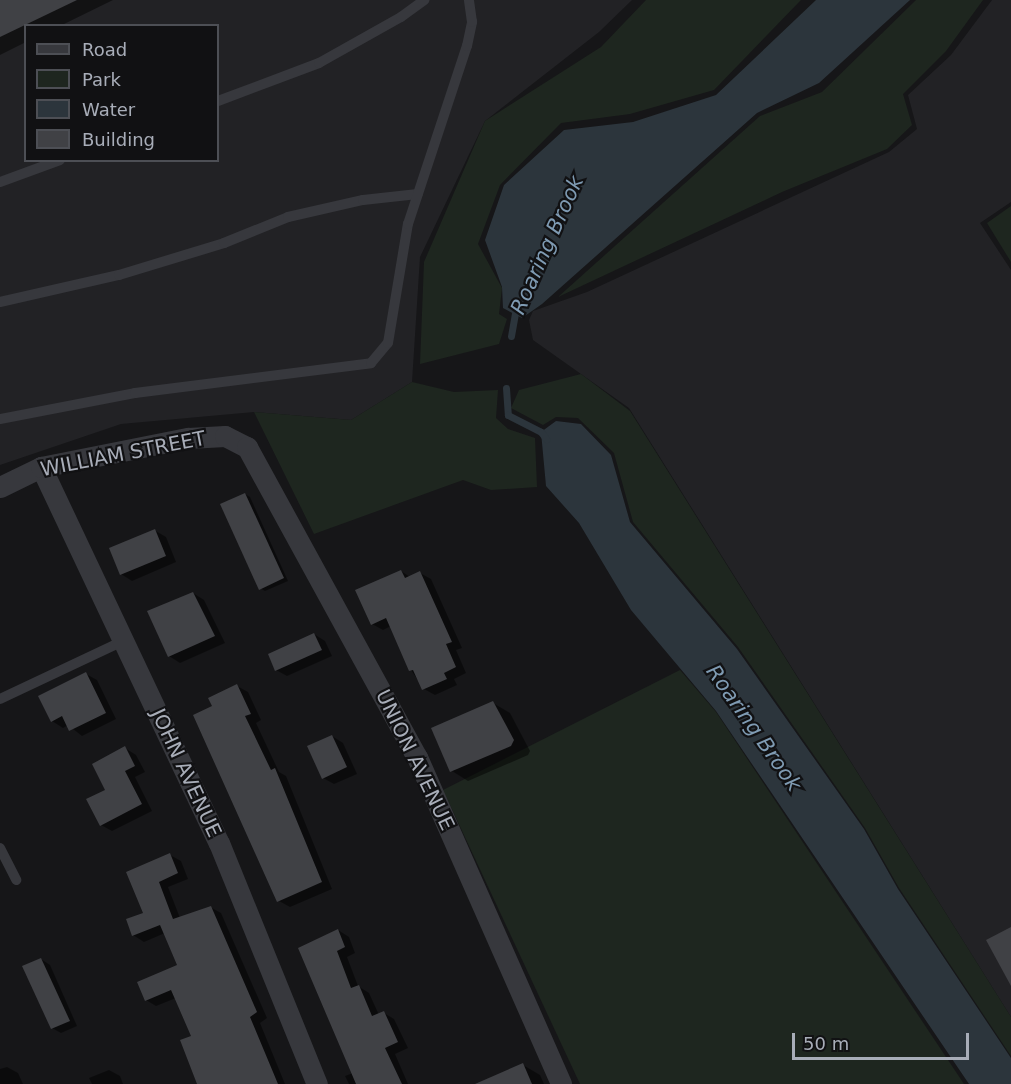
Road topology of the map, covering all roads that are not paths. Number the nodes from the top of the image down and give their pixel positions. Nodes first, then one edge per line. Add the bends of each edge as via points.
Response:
1 (424, 0) edge
2 (469, 0) edge
3 (219, 101) edge
4 (55, 162) edge
5 (0, 182) edge
6 (418, 194) junction
7 (0, 302) edge
8 (0, 419) edge
9 (247, 447) joint
10 (41, 467) junction
11 (0, 487) edge
12 (123, 641) junction
13 (0, 699) edge
14 (0, 848) edge
15 (16, 880) dead end
16 (317, 1084) edge
17 (561, 1084) edge

1 - 3 lane via 319,63
2 - 6 lane via 472,22 467,46
4 - 5 lane
6 - 7 lane via 363,200 288,217 224,243 119,275
6 - 8 lane via 399,265 388,343 371,363 135,393
9 - 10 street, WILLIAM STREET via 225,436 197,437
9 - 17 street, UNION AVENUE via 417,757
10 - 11 street, WILLIAM STREET
10 - 12 street, JOHN AVENUE
12 - 13 lane
12 - 16 street, JOHN AVENUE via 219,843
14 - 15 lane

